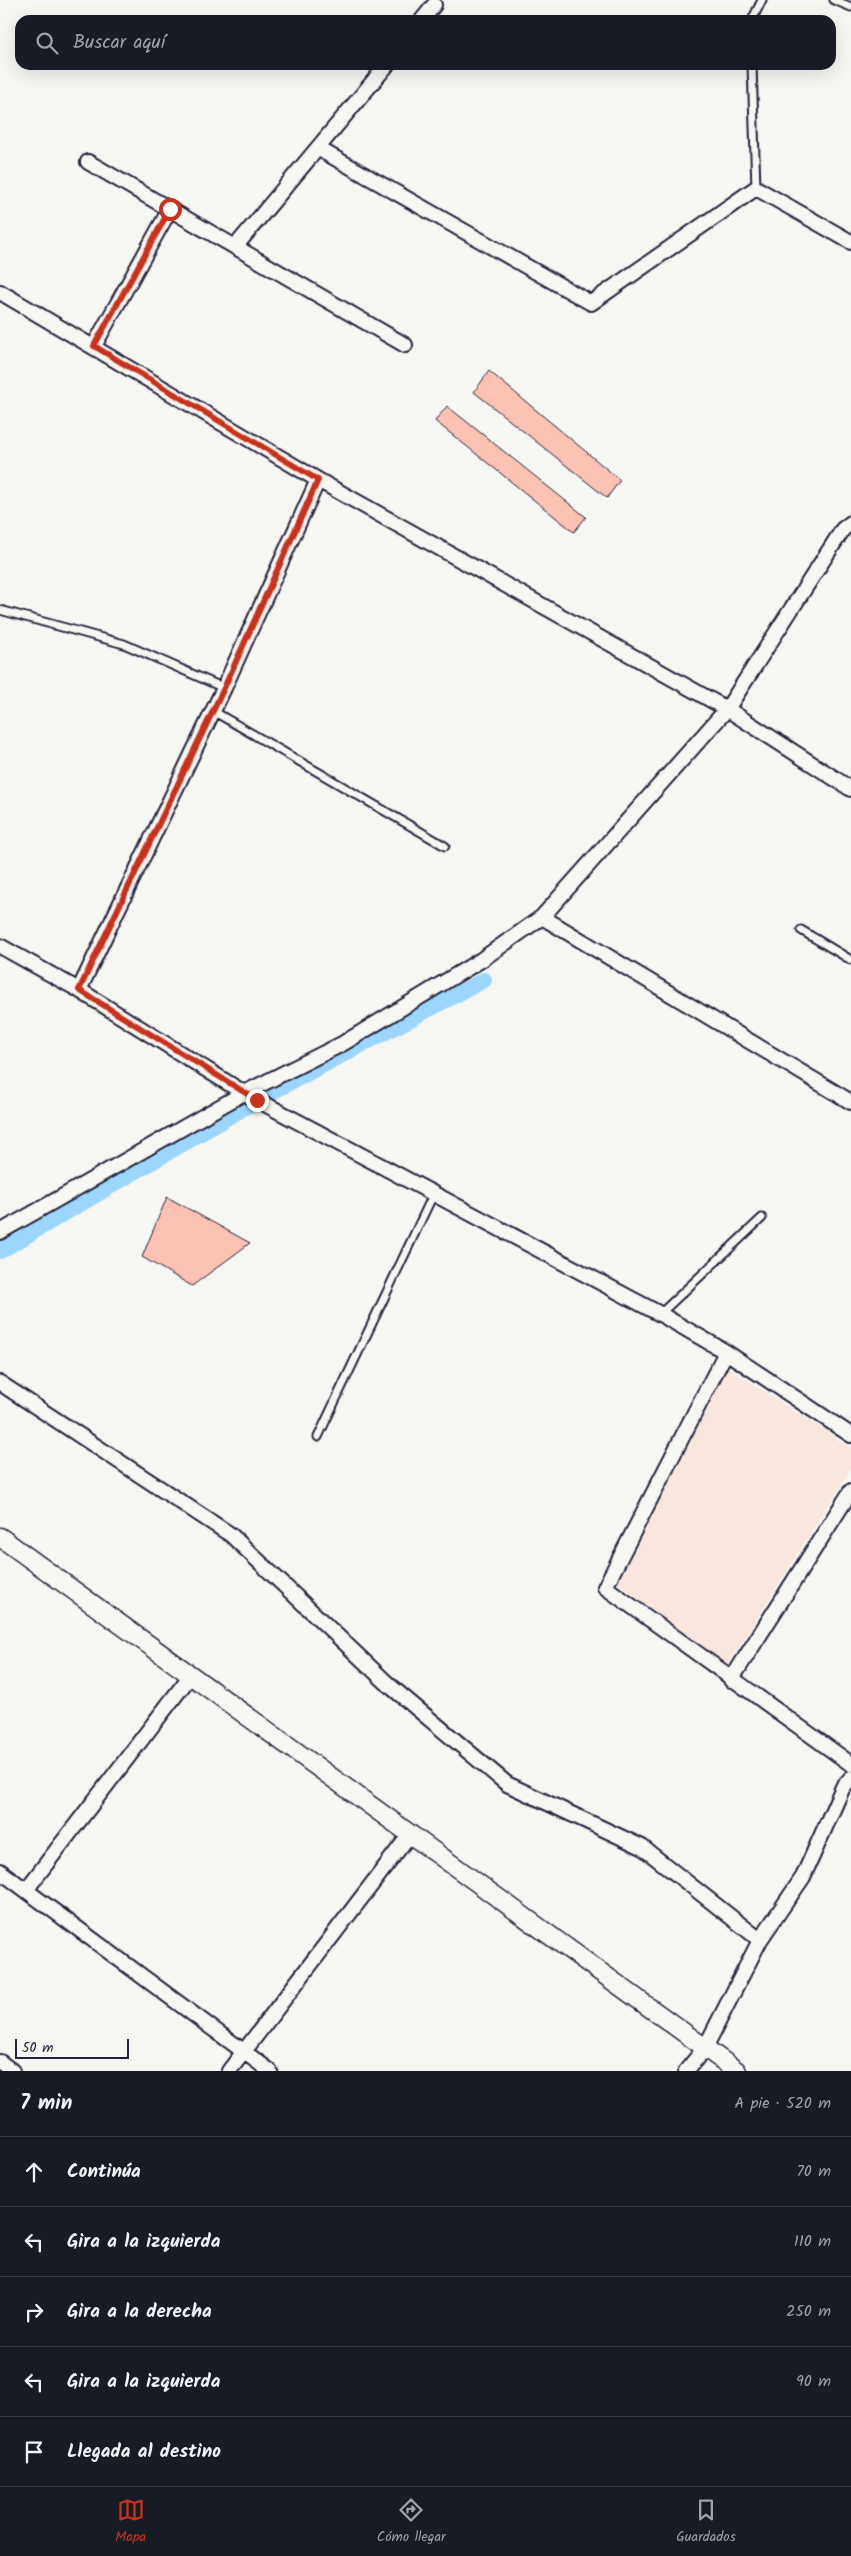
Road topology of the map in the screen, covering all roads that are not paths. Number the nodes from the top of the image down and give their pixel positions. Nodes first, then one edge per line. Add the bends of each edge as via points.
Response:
1 (762, 0) edge
2 (834, 0) edge
3 (434, 5) dead end
4 (851, 7) edge
5 (426, 15) edge
6 (754, 15) edge
7 (383, 70) edge
8 (752, 70) edge
9 (319, 149) junction
10 (88, 162) dead end
11 (756, 188) junction
12 (170, 209) junction
13 (851, 242) edge
14 (235, 247) junction
15 (0, 292) edge
16 (405, 345) dead end
17 (94, 346) junction
18 (318, 480) junction
19 (851, 523) edge
20 (0, 610) edge
21 (224, 688) junction
22 (727, 709) junction
23 (212, 711) junction
24 (851, 789) edge
25 (445, 846) dead end
26 (542, 917) junction
27 (801, 930) dead end
28 (0, 946) edge
29 (851, 960) edge
30 (79, 990) junction
31 (244, 1093) junction
32 (851, 1102) edge
33 (433, 1195) junction
34 (762, 1218) dead end
35 (0, 1232) edge
36 (660, 1314) junction
37 (726, 1352) junction
38 (0, 1383) edge
39 (851, 1435) edge
40 (318, 1437) dead end
41 (851, 1491) edge
42 (0, 1537) edge
43 (191, 1675) junction
44 (731, 1680) junction
45 (851, 1764) edge
46 (851, 1778) edge
47 (410, 1833) junction
48 (0, 1871) edge
49 (26, 1890) junction
50 (760, 1940) junction
51 (705, 2048) junction
52 (244, 2052) junction
53 (0, 2062) edge
54 (12, 2071) edge
55 (229, 2071) edge
56 (270, 2071) edge
57 (686, 2071) edge
58 (737, 2071) edge

1 - 6 lane
2 - 4 lane
3 - 5 street
7 - 9 street
8 - 11 lane
9 - 11 street via 591,303
9 - 14 street
10 - 12 street
11 - 13 street
12 - 14 street
12 - 17 street
14 - 16 street
15 - 17 street
17 - 18 street
18 - 21 street
18 - 22 street
19 - 22 street via 843,529
20 - 21 lane via 124,644
21 - 23 street
22 - 24 street
22 - 26 street
23 - 25 lane
23 - 30 street
26 - 31 street via 481,960 350,1039
26 - 32 street
27 - 29 lane
28 - 30 street
30 - 31 street
31 - 33 street
31 - 35 street
33 - 36 street
33 - 40 lane
34 - 36 lane
36 - 37 street
37 - 39 street
37 - 44 street via 606,1587
38 - 50 street via 231,1534 390,1685 507,1784 642,1847
41 - 44 street
42 - 43 street
43 - 47 street
43 - 49 street
44 - 45 street
46 - 50 street via 843,1787 803,1877
47 - 51 street
47 - 52 street
48 - 49 street
49 - 52 street
50 - 51 street
51 - 57 street
51 - 58 street
52 - 55 street
52 - 56 street
53 - 54 street

